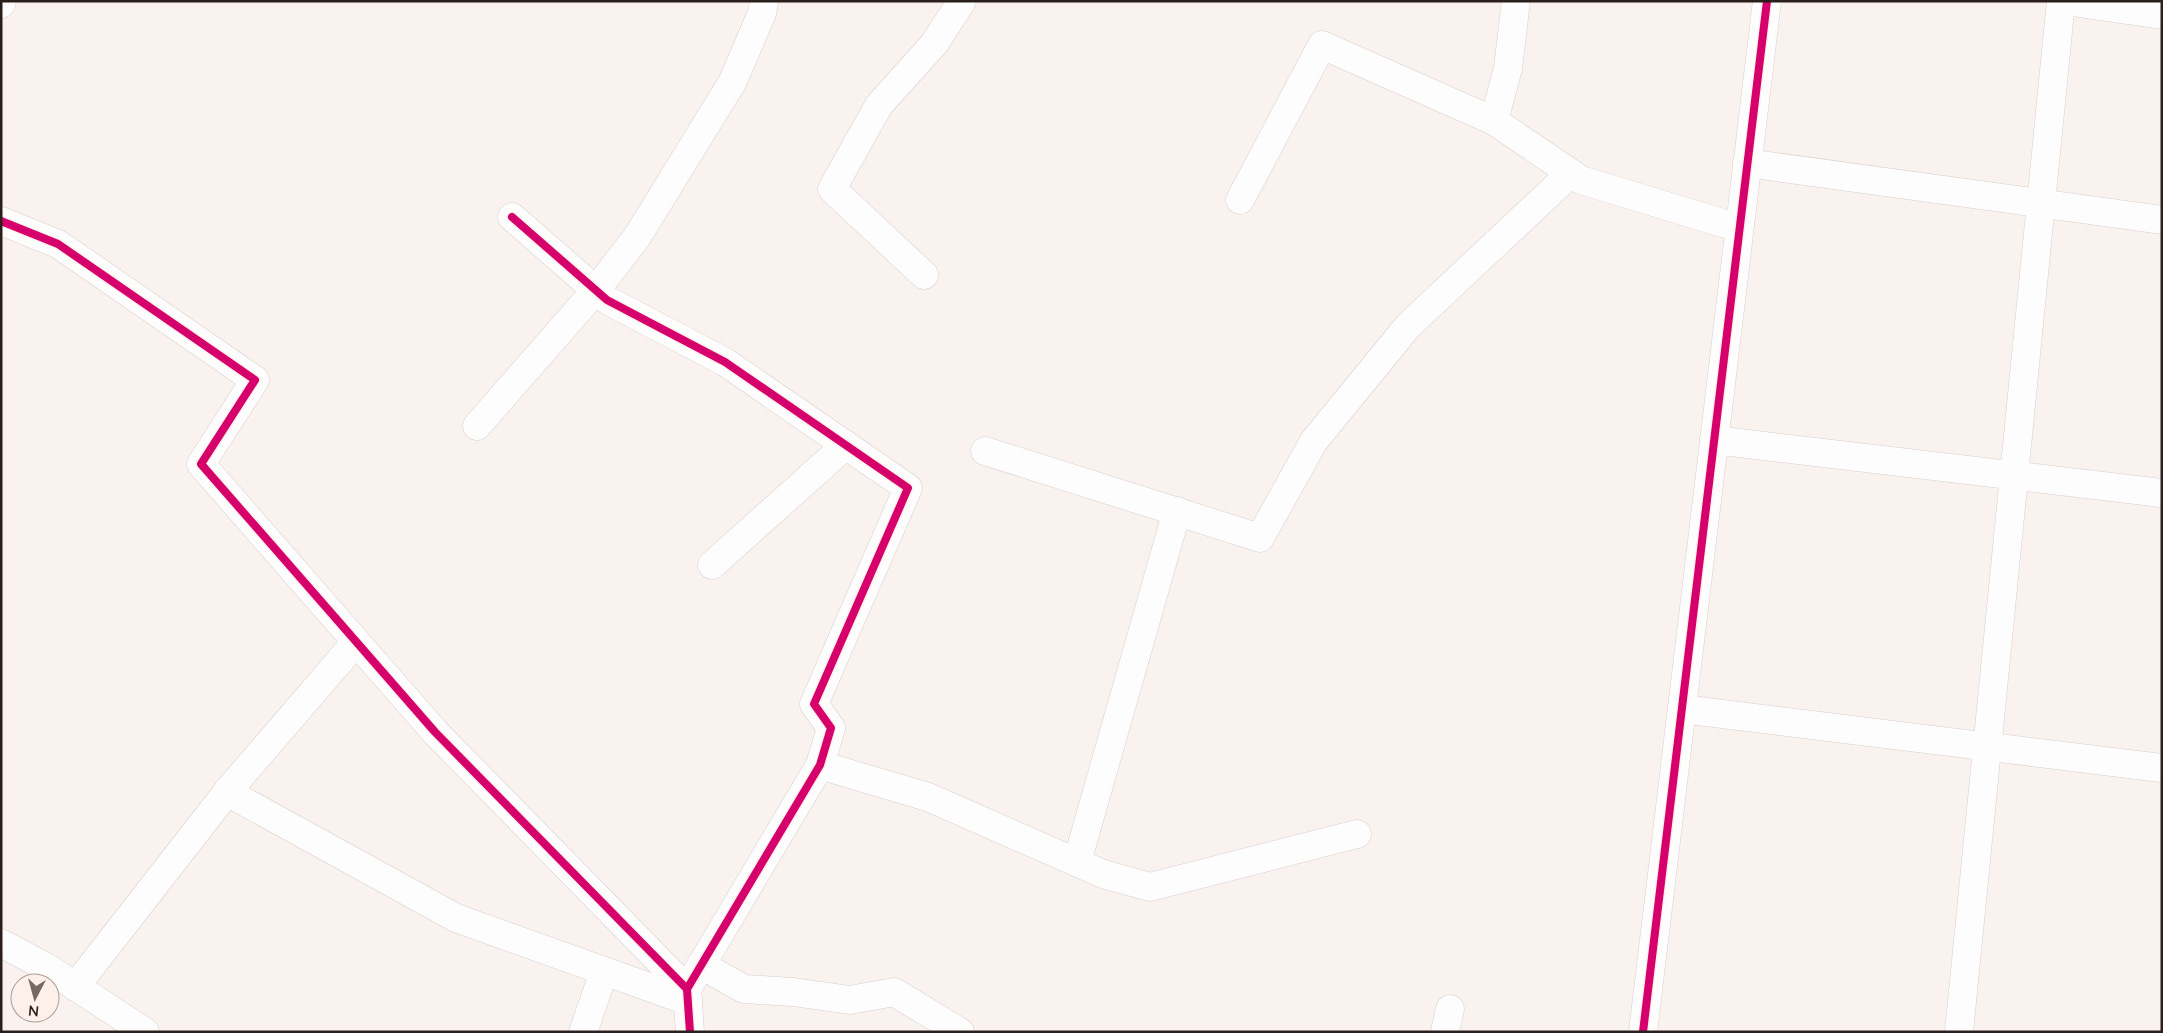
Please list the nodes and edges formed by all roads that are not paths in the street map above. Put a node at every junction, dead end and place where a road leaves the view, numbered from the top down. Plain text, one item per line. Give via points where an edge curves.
1 (764, 1) edge
2 (962, 1) edge
3 (1516, 1) edge
4 (1767, 1) edge
5 (2061, 1) edge
6 (2065, 1) edge
7 (2162, 15) edge
8 (1494, 122) junction
9 (1747, 163) junction
10 (1571, 173) junction
11 (1240, 200) dead end
12 (2041, 203) junction
13 (512, 217) dead end
14 (2162, 220) edge
15 (1, 221) edge
16 (1739, 228) junction
17 (924, 275) dead end
18 (596, 290) junction
19 (477, 426) dead end
20 (1714, 440) junction
21 (846, 445) junction
22 (985, 451) dead end
23 (2014, 476) junction
24 (2162, 493) edge
25 (1177, 511) junction
26 (712, 565) dead end
27 (356, 642) junction
28 (1682, 709) junction
29 (1987, 746) junction
30 (820, 765) junction
31 (2162, 768) edge
32 (227, 792) junction
33 (1357, 834) dead end
34 (1077, 862) junction
35 (1, 943) edge
36 (701, 964) junction
37 (604, 972) junction
38 (76, 987) junction
39 (687, 995) junction
40 (145, 1032) edge
41 (583, 1032) edge
42 (690, 1032) edge
43 (960, 1032) edge
44 (1643, 1032) edge
45 (1959, 1032) edge

1 - 18 street via 733,81 637,237
2 - 17 street via 934,44 879,105 832,189
3 - 8 street via 1508,68
4 - 9 street
5 - 12 street
6 - 7 street
8 - 10 street
8 - 11 street via 1322,45
9 - 12 street
9 - 16 street
10 - 16 street via 1581,180
10 - 25 street via 1408,326 1314,441 1260,538
12 - 14 street
12 - 23 street
13 - 18 street
15 - 27 street via 58,244 256,380 201,464
16 - 20 street
18 - 19 street
18 - 21 street via 607,300 725,362
20 - 23 street
20 - 28 street
21 - 26 street
21 - 30 street via 908,488 814,704 831,728
22 - 25 street
23 - 24 street
23 - 29 street
25 - 34 street
27 - 32 street
27 - 39 street via 435,732
28 - 29 street
28 - 44 street
29 - 31 street
29 - 45 street
30 - 34 street via 928,797
30 - 36 street
32 - 37 street via 456,918
32 - 38 street
33 - 34 street via 1150,887 1103,874
35 - 38 street
36 - 39 street
36 - 43 street via 744,989 850,1000 894,992
37 - 39 street
37 - 41 street
38 - 40 street
39 - 42 street

